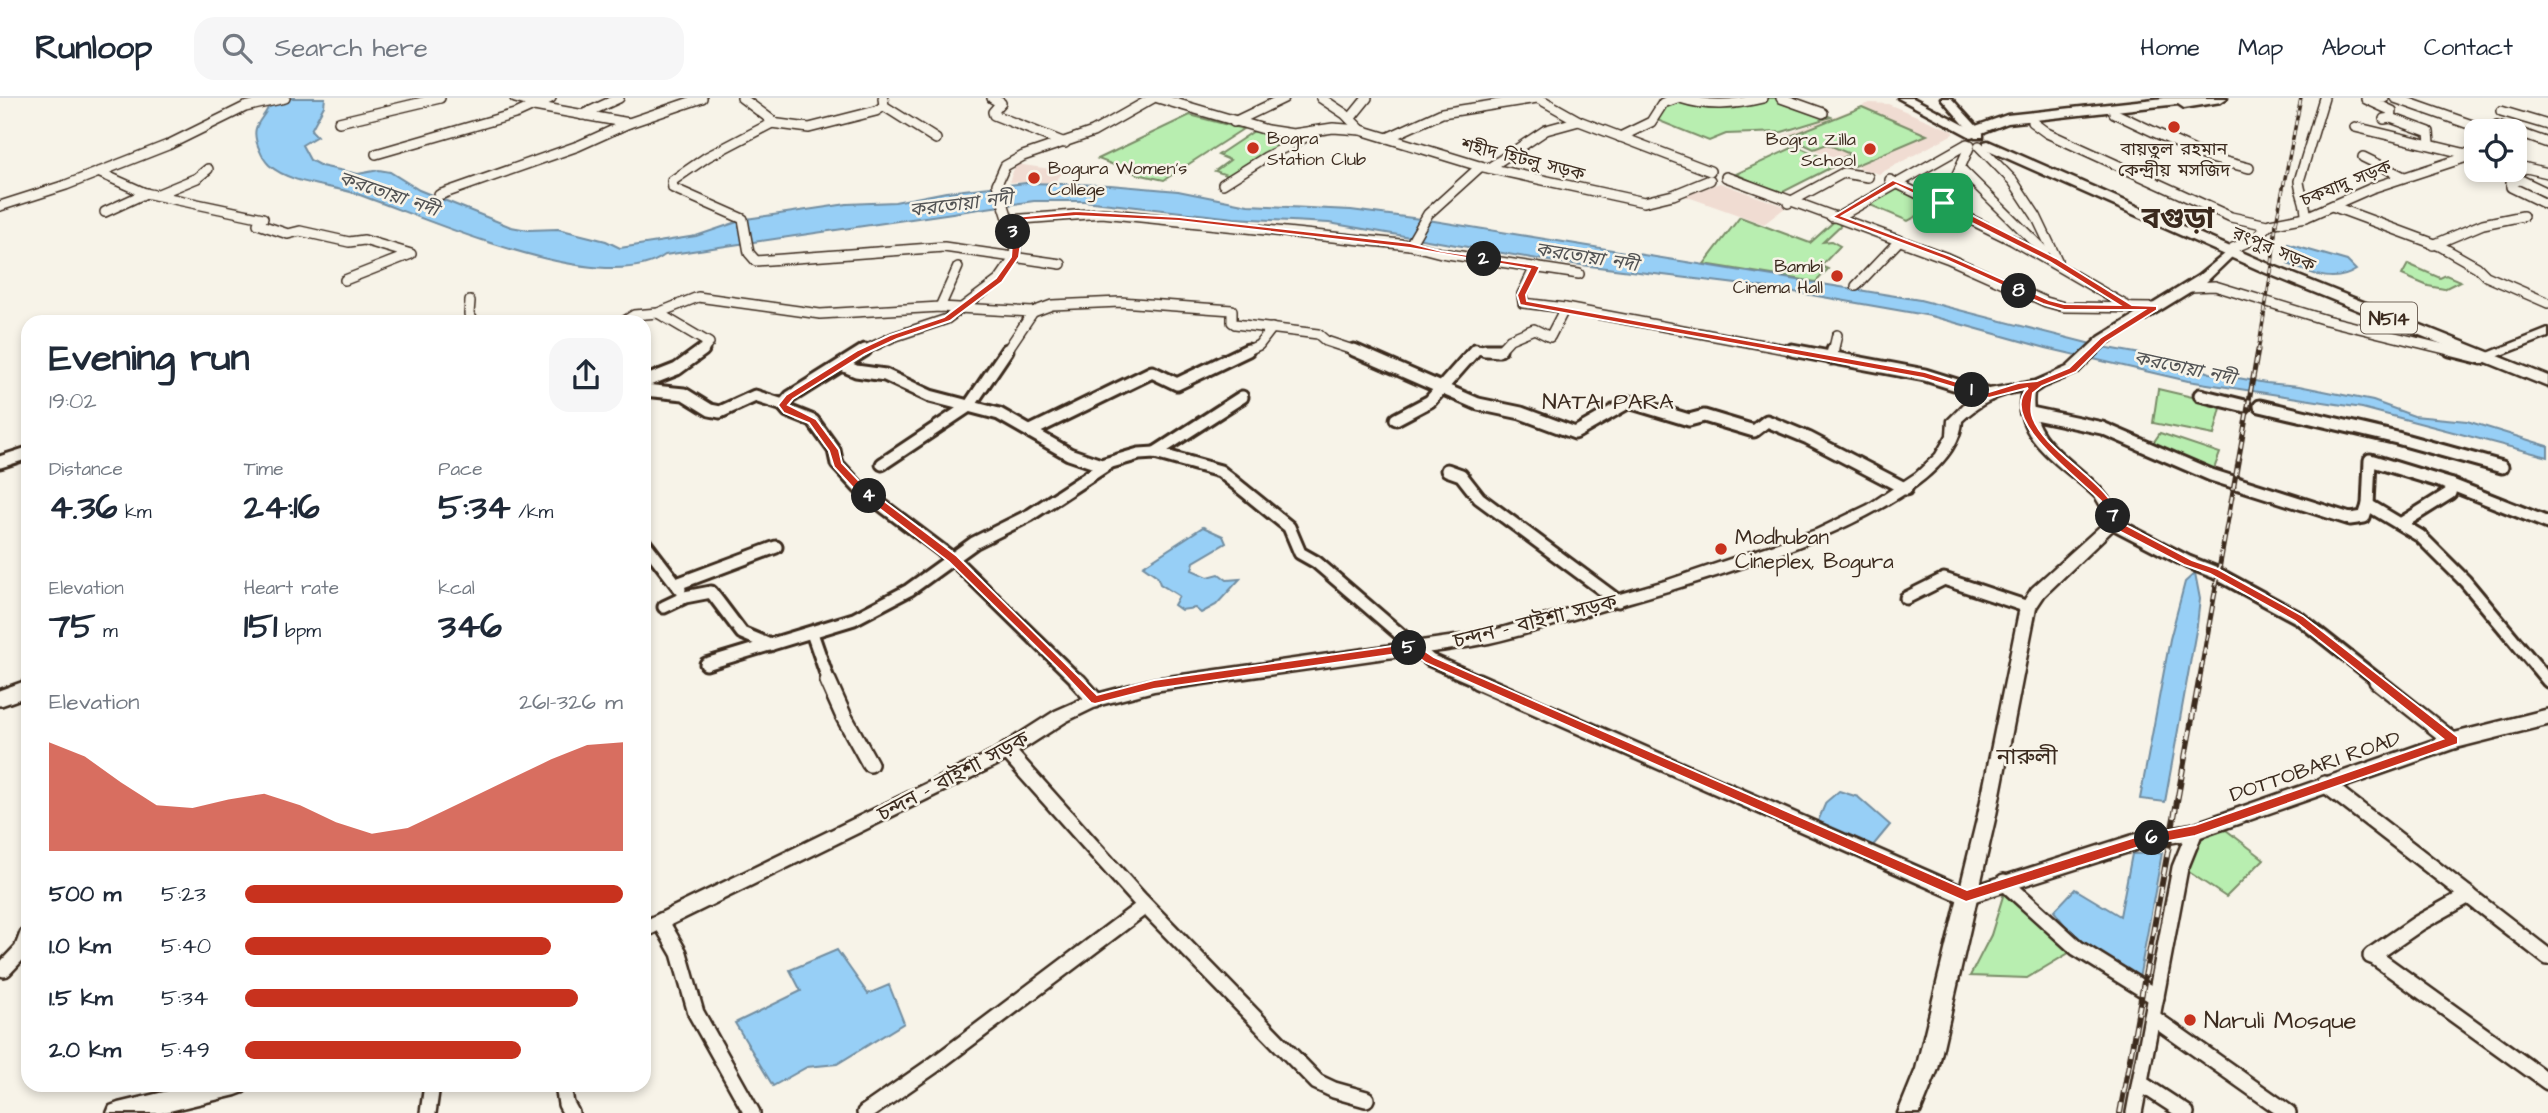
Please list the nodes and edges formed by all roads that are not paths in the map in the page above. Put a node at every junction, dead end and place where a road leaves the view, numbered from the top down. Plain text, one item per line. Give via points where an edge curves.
1 (285, 98) edge
2 (440, 98) edge
3 (515, 98) edge
4 (551, 98) edge
5 (619, 98) edge
6 (702, 98) edge
7 (742, 98) edge
8 (992, 98) edge
9 (1153, 98) edge
10 (1158, 98) edge
11 (1284, 98) edge
12 (1321, 98) edge
13 (1367, 98) edge
14 (1537, 98) edge
15 (1679, 98) edge
16 (1763, 98) edge
17 (1781, 98) edge
18 (1894, 98) edge
19 (1904, 98) edge
20 (1946, 98) edge
21 (2197, 98) edge
22 (2221, 98) edge
23 (2324, 98) edge
24 (2384, 98) edge
25 (2502, 98) edge
26 (1665, 99) edge
27 (2403, 99) edge
28 (884, 102) edge
29 (535, 105) junction
30 (2501, 111) junction
31 (1823, 113) dead end
32 (2114, 113) junction
33 (2087, 114) junction
34 (582, 115) junction
35 (1347, 117) junction
36 (1963, 119) junction
37 (2464, 119) edge
38 (2498, 119) edge
39 (1947, 120) junction
40 (2040, 120) junction
41 (1579, 121) junction
42 (339, 122) dead end
43 (1234, 122) junction
44 (629, 123) junction
45 (771, 124) junction
46 (2548, 125) edge
47 (2355, 127) dead end
48 (1324, 130) junction
49 (1361, 130) junction
50 (1620, 137) junction
51 (1387, 138) junction
52 (2527, 138) edge
53 (936, 139) dead end
54 (1974, 139) junction
55 (1065, 143) junction
56 (2430, 143) junction
57 (2548, 143) edge
58 (2464, 152) edge
59 (376, 154) dead end
60 (2363, 157) dead end
61 (2464, 157) edge
62 (2459, 158) junction
63 (2464, 160) edge
64 (1485, 167) junction
65 (1961, 168) junction
66 (2249, 168) dead end
67 (2527, 168) edge
68 (208, 169) dead end
69 (98, 172) junction
70 (2548, 173) edge
71 (1710, 175) junction
72 (1868, 177) dead end
73 (2404, 177) junction
74 (1893, 181) junction
75 (2512, 182) edge
76 (2523, 182) edge
77 (1223, 184) dead end
78 (2548, 193) edge
79 (151, 194) junction
80 (439, 195) dead end
81 (1789, 202) junction
82 (1943, 203) junction
83 (2548, 205) edge
84 (0, 206) edge
85 (2332, 206) junction
86 (105, 212) dead end
87 (1832, 215) junction
88 (2523, 216) dead end
89 (2306, 217) junction
90 (743, 219) joint
91 (1009, 219) junction
92 (2267, 225) junction
93 (1899, 241) junction
94 (1410, 245) junction
95 (2433, 245) junction
96 (2232, 250) junction
97 (1015, 257) junction
98 (2057, 263) junction
99 (1061, 264) dead end
100 (958, 267) dead end
101 (1535, 267) junction
102 (1579, 274) dead end
103 (2205, 276) junction
104 (345, 280) dead end
105 (1856, 286) dead end
106 (2216, 286) junction
107 (2190, 287) junction
108 (470, 301) dead end
109 (2548, 303) edge
110 (940, 307) junction
111 (1565, 308) junction
112 (2130, 308) junction
113 (2154, 308) junction
114 (960, 310) junction
115 (1033, 312) junction
116 (658, 313) junction
117 (470, 315) edge
118 (634, 315) edge
119 (1272, 328) junction
120 (2548, 333) edge
121 (1837, 335) dead end
122 (2488, 357) junction
123 (1831, 358) junction
124 (842, 365) junction
125 (651, 379) edge
126 (2548, 379) edge
127 (2038, 384) junction
128 (1441, 387) junction
129 (651, 392) edge
130 (1989, 395) junction
131 (2200, 396) dead end
132 (1242, 397) dead end
133 (783, 405) junction
134 (969, 406) junction
135 (2245, 406) dead end
136 (2260, 406) dead end
137 (2026, 412) junction
138 (1395, 419) dead end
139 (1031, 431) junction
140 (1155, 453) junction
141 (21, 455) edge
142 (0, 462) edge
143 (882, 464) dead end
144 (1108, 464) junction
145 (2502, 467) dead end
146 (1447, 470) dead end
147 (2452, 485) junction
148 (1906, 489) junction
149 (2368, 505) junction
150 (2113, 523) junction
151 (2402, 523) junction
152 (2548, 523) edge
153 (776, 547) dead end
154 (651, 551) edge
155 (953, 559) junction
156 (677, 584) junction
157 (685, 597) junction
158 (1906, 598) dead end
159 (1618, 601) junction
160 (664, 607) dead end
161 (2028, 607) junction
162 (812, 633) junction
163 (771, 645) junction
164 (1413, 648) junction
165 (706, 664) dead end
166 (2548, 681) edge
167 (21, 690) edge
168 (0, 698) edge
169 (1095, 700) junction
170 (2548, 717) edge
171 (2453, 741) junction
172 (1007, 751) junction
173 (870, 764) dead end
174 (2325, 784) junction
175 (2195, 831) junction
176 (2178, 834) joint
177 (2004, 882) junction
178 (2469, 895) junction
179 (1966, 896) junction
180 (1145, 906) junction
181 (652, 926) edge
182 (21, 951) edge
183 (2548, 957) edge
184 (4, 969) dead end
185 (2156, 997) junction
186 (2152, 1017) junction
187 (2548, 1082) edge
188 (2140, 1083) junction
189 (206, 1092) edge
190 (431, 1092) edge
191 (564, 1092) edge
192 (1366, 1099) dead end
193 (118, 1113) edge
194 (428, 1113) edge
195 (571, 1113) edge
196 (752, 1113) edge
197 (865, 1113) edge
198 (1909, 1113) edge
199 (2134, 1113) edge
200 (2186, 1113) edge
201 (2288, 1113) edge

1 - 69 street via 246,107
2 - 42 street
3 - 29 street
4 - 29 street
5 - 34 street
6 - 44 street
7 - 45 street via 770,116
8 - 55 street via 1001,103 994,115
9 - 55 street
10 - 43 street, শহীদ হিটলু সড়ক
11 - 43 street
12 - 35 street
13 - 35 street
14 - 41 street
14 - 51 street via 1437,114
15 - 16 street via 1717,106
15 - 26 street
17 - 31 street
18 - 54 highway, N514
19 - 39 highway, N514
20 - 36 main road
21 - 33 highway
22 - 32 highway
23 - 89 street via 2299,181
24 - 56 street via 2366,100 2392,111 2388,118 2429,132
25 - 30 street
26 - 50 street via 1651,122
27 - 37 street
28 - 45 street via 876,111 809,128
28 - 53 street
29 - 34 street
29 - 59 street
30 - 38 street
30 - 46 street
32 - 33 highway
32 - 66 street via 2207,157
33 - 40 highway
34 - 44 street
35 - 48 street
35 - 49 street
36 - 39 main road
36 - 54 main road
39 - 54 highway, N514
40 - 54 highway via 2012,123
40 - 92 street via 2047,132 2231,217
41 - 50 street
41 - 64 street via 1546,130
43 - 48 street, শহীদ হিটলু সড়ক via 1293,134
44 - 80 street
45 - 90 street via 672,181 673,188
47 - 56 street
48 - 49 street, শহীদ হিটলু সড়ক
48 - 77 street via 1266,157
49 - 51 street, শহীদ হিটলু সড়ক
50 - 71 street
51 - 64 street, শহীদ হিটলু সড়ক
52 - 57 street
54 - 65 street
54 - 74 street
54 - 96 highway, রংপুর সড়ক / N514
54 - 98 street via 2036,216
55 - 91 street via 1005,166 997,184
56 - 58 street
60 - 73 street
61 - 62 street, চকযাদু সড়ক
62 - 63 street
62 - 73 street, চকযাদু সড়ক
64 - 71 street, শহীদ হিটলু সড়ক via 1644,202 1673,195
64 - 94 street via 1428,214
65 - 82 street
65 - 98 street
67 - 70 street
68 - 79 street via 197,178
69 - 79 street
69 - 84 street
71 - 81 street
72 - 81 street via 1843,173
73 - 85 street, চকযাদু সড়ক
74 - 82 street
74 - 87 street
75 - 83 street via 2511,187
76 - 78 street
79 - 86 street
79 - 104 street via 263,218 258,224 288,234 300,231 349,242 364,240 411,254
81 - 87 street
82 - 98 street
85 - 89 street, চকযাদু সড়ক
85 - 95 street
87 - 93 street
88 - 95 street via 2483,224
89 - 92 street, চকযাদু সড়ক
90 - 97 street via 749,253 756,261 944,247
91 - 94 street via 1102,213
91 - 97 street
92 - 96 street, চকযাদু সড়ক via 2255,239
93 - 105 street
93 - 112 street via 2046,302 2064,307
94 - 101 street
95 - 109 street via 2462,256 2486,276
96 - 103 main road
96 - 122 highway, রংপুর সড়ক / N514
97 - 99 street
97 - 114 street via 999,280
98 - 112 street
100 - 110 street
101 - 102 street
101 - 111 street via 1521,302
103 - 106 street
103 - 107 main road
106 - 107 street
106 - 122 street via 2326,320
107 - 113 main road
108 - 117 street
110 - 114 street
110 - 116 street via 820,314 698,297
111 - 123 street
111 - 128 street via 1550,337 1534,329 1510,339 1498,352 1476,349
112 - 113 street
113 - 127 main road, চন্দন - বাইশা সড়ক via 2103,340 2072,370
114 - 115 street
114 - 124 street via 872,347
115 - 119 street via 1077,303 1208,307 1232,310 1235,324
115 - 134 street
116 - 118 street
116 - 125 street via 709,346 677,369
119 - 128 street via 1318,334
119 - 139 street via 1259,345 1177,384 1152,372
120 - 122 main road
121 - 123 street
122 - 126 highway, রংপুর সড়ক / N514
123 - 130 street via 1925,375
124 - 133 street
124 - 134 street via 885,375 930,396
127 - 130 main road, চন্দন - বাইশা সড়ক
127 - 137 main road via 2028,392
128 - 138 street via 1421,408
128 - 148 street via 1478,404 1575,433 1629,402 1689,420 1704,416 1754,431 1767,421
129 - 133 street via 683,394 714,412 755,396
130 - 148 main road, চন্দন - বাইশা সড়ক via 1955,420 1954,435 1941,457
131 - 135 street
132 - 140 street
133 - 155 street via 813,421 834,450 837,464 859,488
134 - 139 street via 999,414
134 - 143 street
136 - 145 street
137 - 149 street via 2102,428 2211,475 2350,519 2364,517
137 - 150 main road via 2046,444 2107,500
139 - 144 street via 1069,454
140 - 144 street
140 - 164 street via 1220,471 1289,527 1300,553
141 - 142 street
144 - 155 street
146 - 159 street via 1461,475 1479,498
147 - 149 street via 2370,460
147 - 151 street via 2450,493
147 - 152 street
148 - 159 main road, চন্দন - বাইশা সড়ক via 1821,533
149 - 151 street
150 - 161 main road via 2038,592
150 - 171 street via 2299,618
151 - 166 street via 2465,581
153 - 156 street
154 - 156 street
155 - 162 street via 892,600
155 - 169 street
156 - 157 street
157 - 160 street
157 - 163 street via 711,593 741,634
158 - 161 street via 1944,579
159 - 164 main road, চন্দন - বাইশা সড়ক via 1490,636
161 - 179 main road via 1987,815
162 - 163 street
162 - 173 street via 850,732
163 - 165 street
164 - 169 main road, চন্দন - বাইশা সড়ক via 1154,685
164 - 179 street via 1430,660
167 - 168 street
169 - 172 main road, চন্দন - বাইশা সড়ক via 1060,716
170 - 171 street, DOTTOBARI ROAD
171 - 174 street, DOTTOBARI ROAD
172 - 180 street
172 - 181 main road, চন্দন - বাইশা সড়ক
174 - 175 street, DOTTOBARI ROAD
174 - 178 street
175 - 176 street, DOTTOBARI ROAD
175 - 185 street via 2180,866
176 - 177 street via 2142,840
177 - 179 street
177 - 185 street via 2077,948
178 - 183 street
178 - 187 street via 2372,955
179 - 198 main road via 1927,1069
180 - 192 street via 1317,1082 1329,1091 1341,1090
180 - 197 street
181 - 196 street via 672,933 695,1010
182 - 184 street
185 - 186 street
186 - 188 street
186 - 201 street
188 - 199 street
188 - 200 street
189 - 193 main road
190 - 194 street
191 - 195 street

